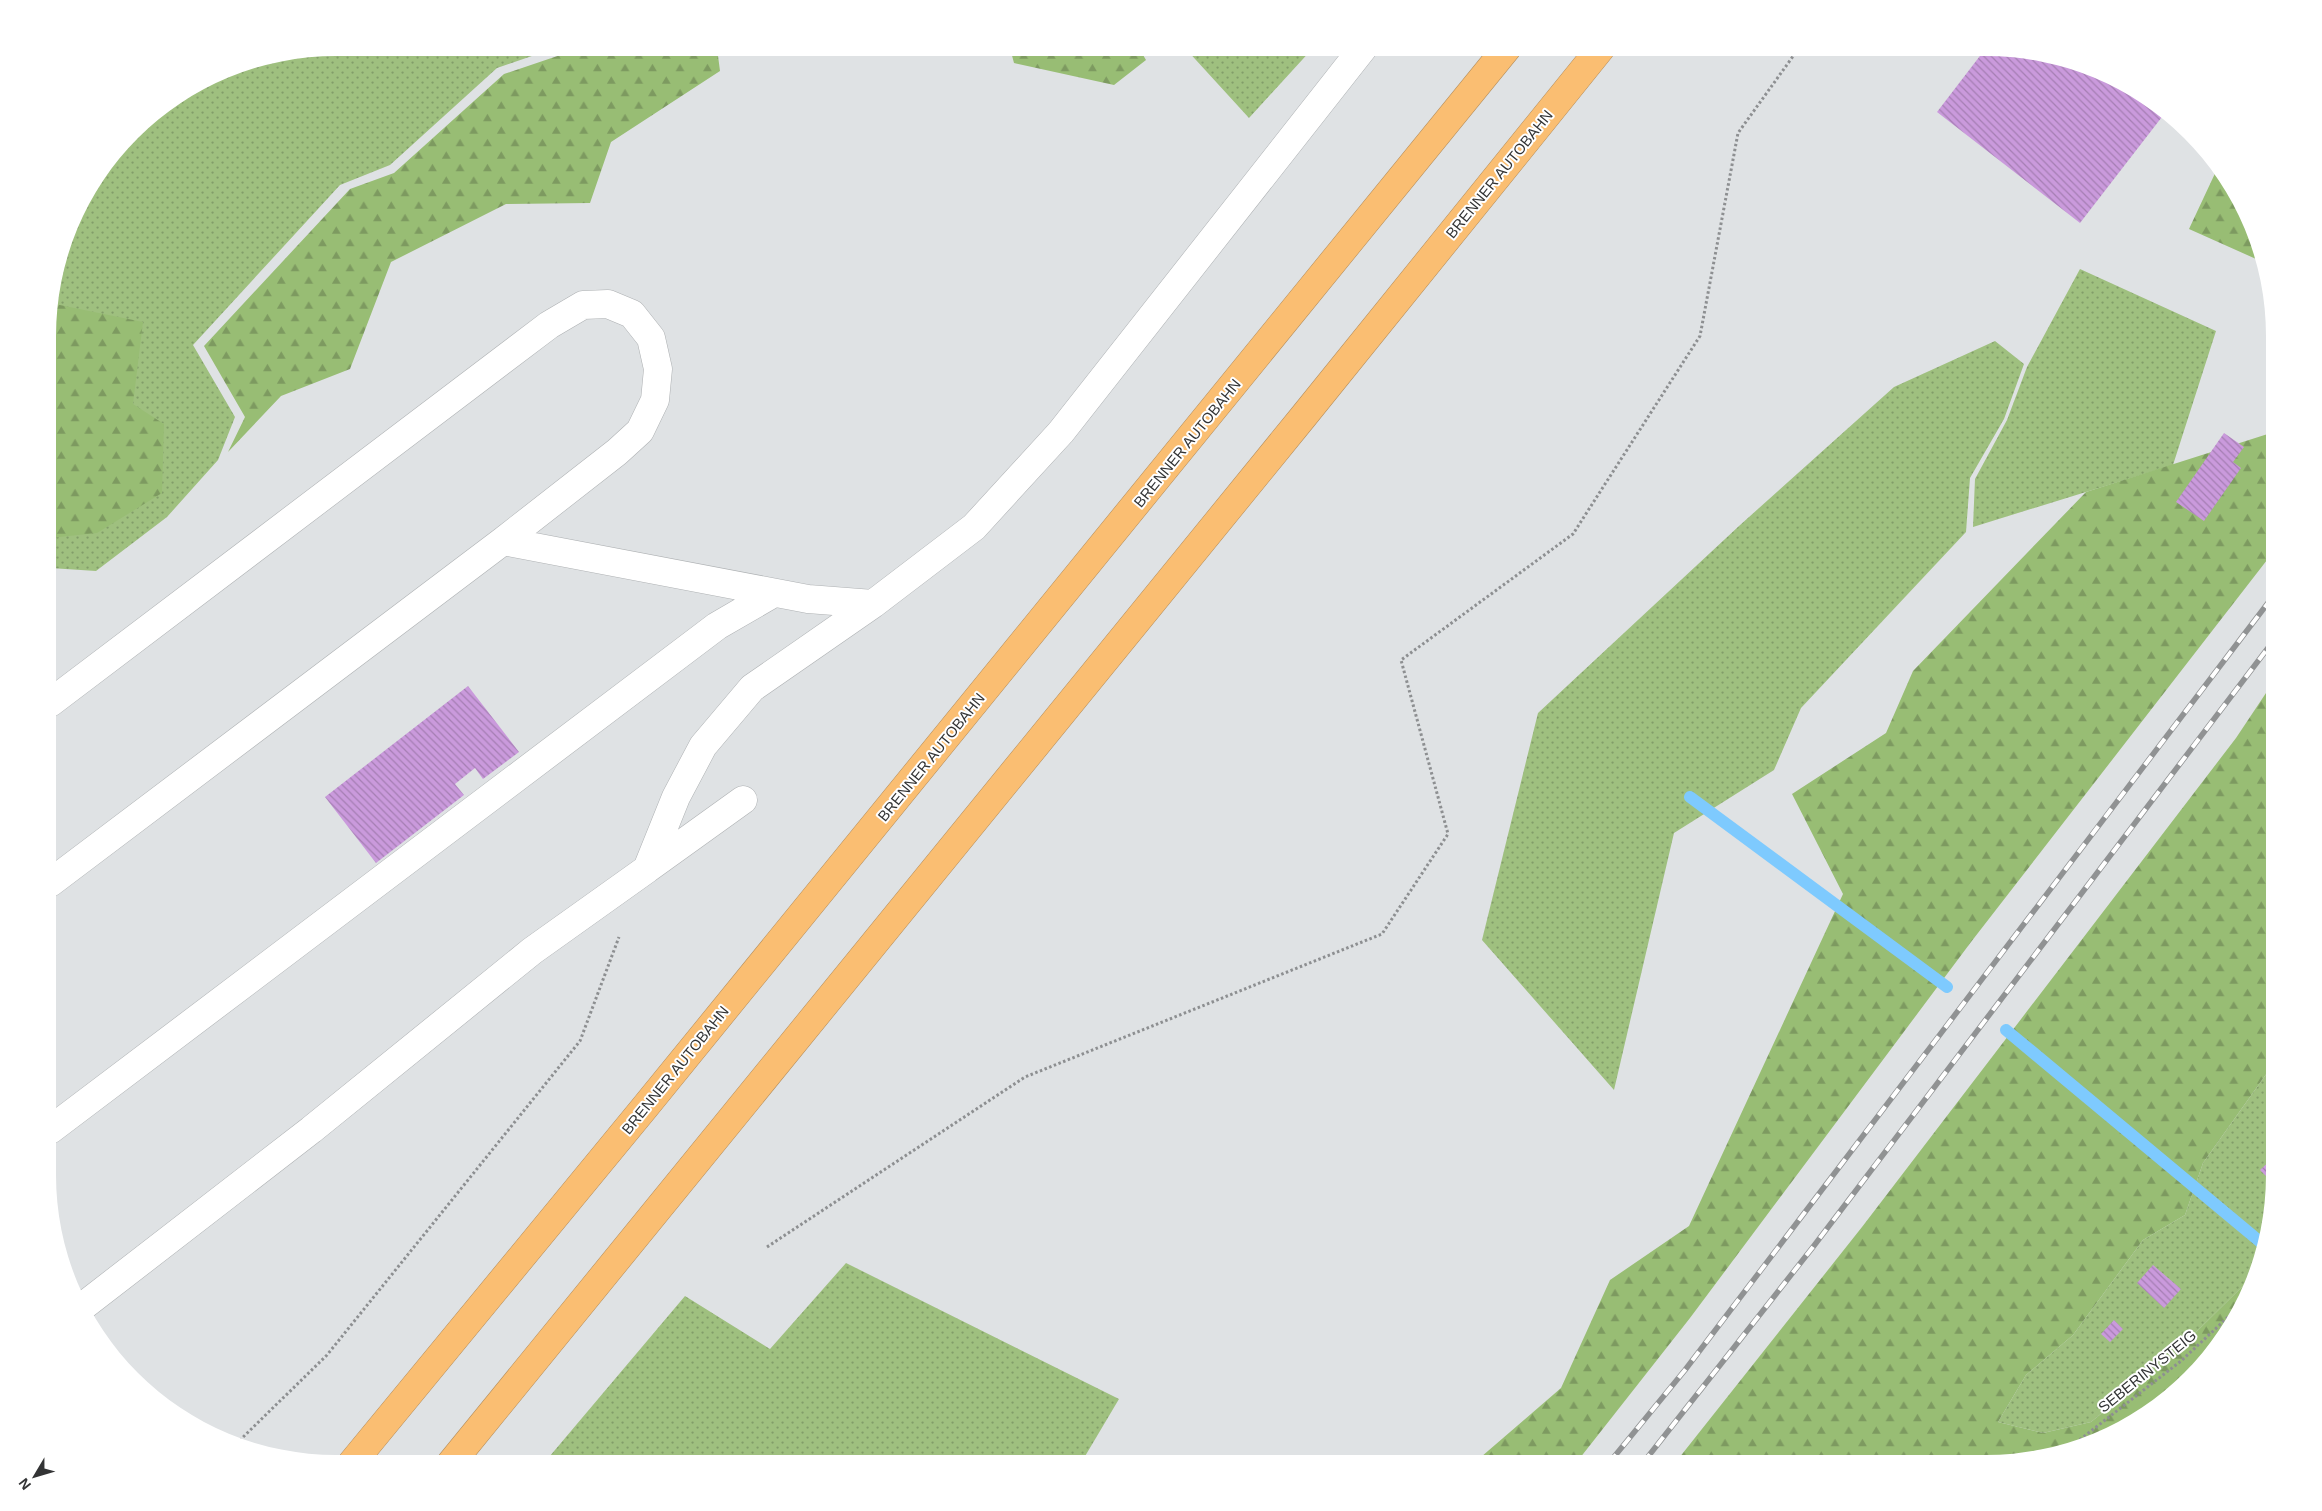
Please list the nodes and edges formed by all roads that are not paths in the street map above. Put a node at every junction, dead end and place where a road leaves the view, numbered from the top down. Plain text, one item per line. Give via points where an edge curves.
1 (1357, 56) edge
2 (1500, 56) edge
3 (1594, 56) edge
4 (503, 541) junction
5 (774, 593) junction
6 (873, 604) junction
7 (56, 698) edge
8 (743, 800) dead end
9 (647, 869) junction
10 (56, 878) edge
11 (56, 1125) edge
12 (87, 1303) edge
13 (359, 1455) edge
14 (458, 1455) edge

1 - 6 lane via 1062,432 974,527
2 - 13 highway, BRENNER AUTOBAHN
3 - 14 highway, BRENNER AUTOBAHN
4 - 5 lane
4 - 7 lane via 640,431 655,400 658,369 651,338 632,314 608,304 583,305 549,326
4 - 10 lane
5 - 6 lane
5 - 11 lane via 717,626
6 - 9 lane via 752,688 704,746 676,798
8 - 9 lane
9 - 12 lane via 532,951 311,1130

